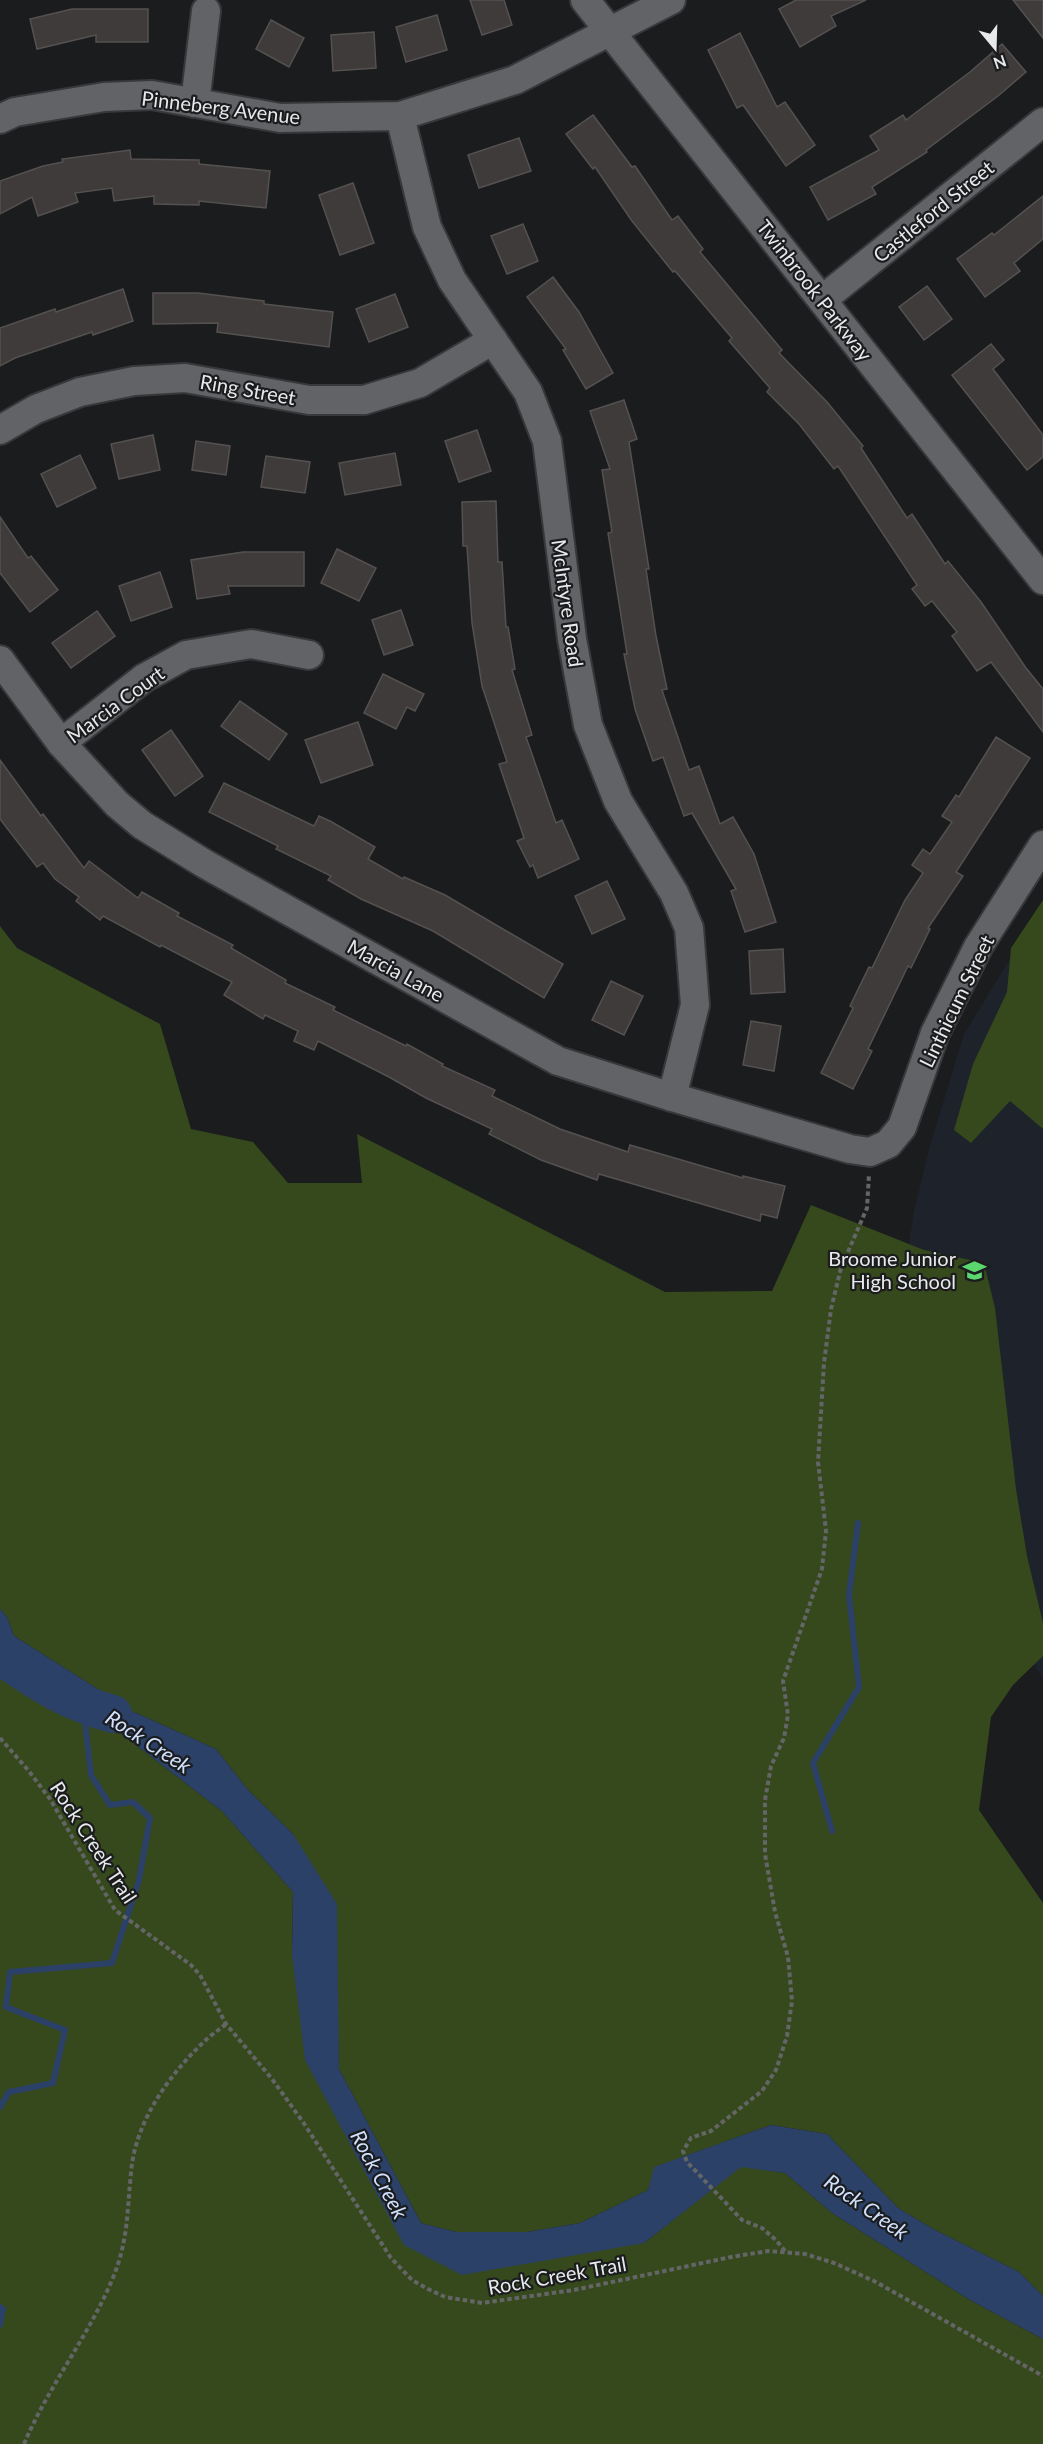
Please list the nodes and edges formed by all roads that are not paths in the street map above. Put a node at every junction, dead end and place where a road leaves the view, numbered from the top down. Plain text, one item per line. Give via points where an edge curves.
1 (585, 0) edge
2 (672, 0) edge
3 (206, 11) dead end
4 (610, 32) junction
5 (195, 103) junction
6 (400, 116) junction
7 (0, 119) edge
8 (1043, 122) edge
9 (823, 299) junction
10 (493, 340) junction
11 (0, 430) edge
12 (1043, 580) edge
13 (309, 655) dead end
14 (0, 660) edge
15 (61, 743) junction
16 (1043, 845) edge
17 (672, 1097) junction
18 (870, 1152) joint

1 - 4 street, Twinbrook Parkway
2 - 4 street, Pinneberg Avenue
3 - 5 street
4 - 6 street, Pinneberg Avenue via 515,80
4 - 9 street, Twinbrook Parkway
5 - 6 street, Pinneberg Avenue via 280,118
5 - 7 street, Pinneberg Avenue via 152,96 104,97 15,112
6 - 10 street, McIntyre Road via 427,227 452,280
8 - 9 street, Castleford Street
9 - 12 street, Twinbrook Parkway
10 - 11 street, Ring Street via 420,383 364,400 309,400 185,378 134,381 80,392 36,409
10 - 17 street, McIntyre Road via 528,392 547,441 572,639 588,725 618,801 674,893 689,928 695,1005
13 - 15 street, Marcia Court via 251,644 186,655 144,678
14 - 15 street, Marcia Lane
15 - 17 street, Marcia Lane via 117,804 142,825 205,864 558,1061
16 - 18 street, Linthicum Street via 978,947 935,1033 902,1127 888,1144
17 - 18 street, Marcia Lane

